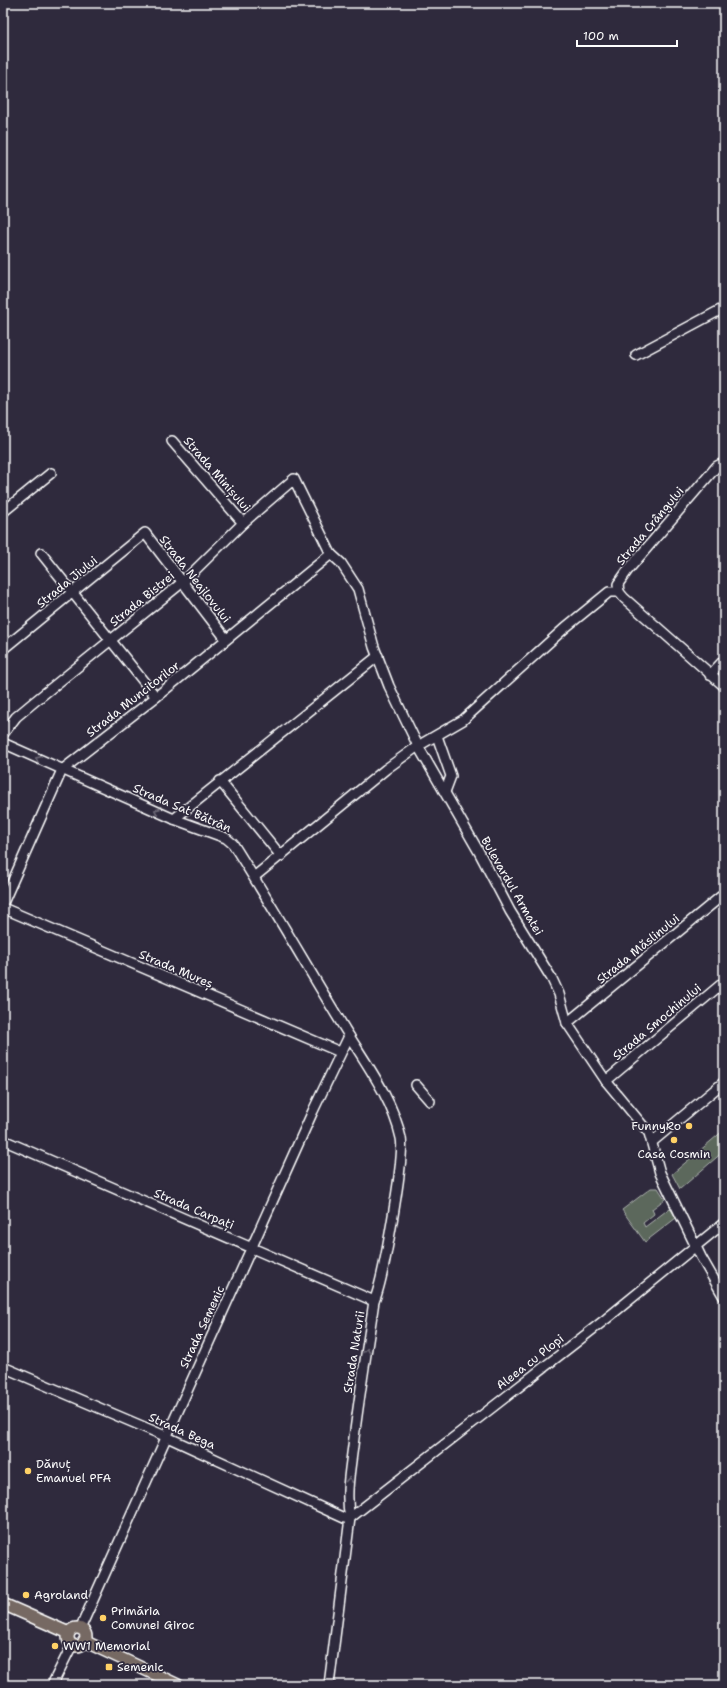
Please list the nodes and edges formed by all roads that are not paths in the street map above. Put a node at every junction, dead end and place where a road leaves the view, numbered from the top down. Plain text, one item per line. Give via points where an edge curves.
1 (724, 308) edge
2 (636, 355) dead end
3 (172, 441) dead end
4 (722, 465) edge
5 (51, 473) dead end
6 (294, 479) joint
7 (3, 512) edge
8 (243, 523) junction
9 (145, 533) joint
10 (41, 553) dead end
11 (331, 554) junction
12 (184, 581) junction
13 (619, 592) junction
14 (72, 593) junction
15 (226, 639) junction
16 (110, 641) junction
17 (3, 649) edge
18 (378, 656) junction
19 (724, 660) edge
20 (710, 676) junction
21 (724, 686) edge
22 (156, 697) junction
23 (3, 734) edge
24 (437, 736) junction
25 (3, 744) edge
26 (418, 746) junction
27 (62, 770) junction
28 (220, 781) junction
29 (445, 792) junction
30 (174, 819) junction
31 (281, 856) junction
32 (254, 877) junction
33 (724, 894) edge
34 (3, 903) edge
35 (3, 908) edge
36 (724, 982) edge
37 (567, 1023) junction
38 (349, 1036) junction
39 (340, 1052) junction
40 (606, 1081) junction
41 (724, 1082) edge
42 (416, 1084) dead end
43 (430, 1101) dead end
44 (3, 1140) edge
45 (652, 1142) junction
46 (724, 1223) edge
47 (696, 1246) junction
48 (252, 1247) junction
49 (724, 1297) edge
50 (374, 1301) junction
51 (3, 1367) edge
52 (166, 1436) junction
53 (350, 1518) junction
54 (3, 1604) edge
55 (80, 1629) junction
56 (69, 1633) junction
57 (84, 1641) junction
58 (72, 1645) junction
59 (52, 1685) edge
60 (178, 1685) edge
61 (329, 1685) edge

1 - 2 street
3 - 8 street, Strada Minișului
4 - 13 street, Strada Crângului via 685,501 628,570 618,584
5 - 7 street
6 - 8 street, Strada Bistrei
6 - 11 street, Bulevardul Armatei
8 - 12 street, Strada Bistrei
9 - 12 street, Strada Neajlovului
9 - 14 street, Strada Jiului
10 - 14 street
11 - 15 street, Strada Muncitorilor
11 - 18 street, Bulevardul Armatei via 341,563 358,589
12 - 15 street, Strada Neajlovului
12 - 16 street, Strada Bistrei
13 - 20 street
13 - 24 street via 609,592 566,627 463,720
14 - 16 street
14 - 17 street, Strada Jiului
15 - 22 street, Strada Muncitorilor
16 - 22 street
16 - 23 street, Strada Bistrei via 16,717
18 - 26 street, Bulevardul Armatei via 394,698
18 - 28 street
19 - 20 street
20 - 21 street
22 - 27 street, Strada Muncitorilor
24 - 26 street
24 - 29 street via 451,776
27 -> 25 street, Strada Sat Bătrân
26 - 29 street, Bulevardul Armatei
26 - 31 street via 386,769
30 -> 27 street, Strada Sat Bătrân
27 - 34 street, Strada Muncitorilor
28 - 30 street
28 - 31 street
29 - 37 street, Bulevardul Armatei via 510,911 552,979
30 - 32 street, Strada Sat Bătrân via 226,838 233,844
31 - 32 street
32 - 38 street, Strada Sat Bătrân
33 - 37 street, Strada Măslinului
35 - 39 street, Strada Mureș
36 - 40 street, Strada Smochinului
37 - 40 street, Bulevardul Armatei
38 - 39 street, Strada Semenic
38 - 50 street, Strada Naturii via 389,1105 402,1140 389,1233 378,1293
39 - 48 street, Strada Semenic
40 - 45 street, Bulevardul Armatei via 649,1133
41 - 45 street
42 - 43 street
44 - 48 street, Strada Carpați
45 - 47 street, Bulevardul Armatei via 660,1173
46 - 47 street, Aleea cu Plopi
47 - 49 street, Bulevardul Armatei
47 - 53 street, Aleea cu Plopi
48 - 50 street, Strada Carpați
48 - 52 street, Strada Semenic
53 -> 50 street, Strada Naturii via 347,1507 349,1480
51 - 52 street, Strada Bega
52 - 53 street, Strada Bega via 344,1518
52 - 55 street, Strada Semenic
53 - 61 street, Strada Naturii
54 - 56 main road
55 - 56 main road via 75,1628
55 - 57 main road via 85,1636
56 - 58 main road via 68,1638
57 - 58 main road via 78,1646
57 - 60 main road
58 - 59 street

